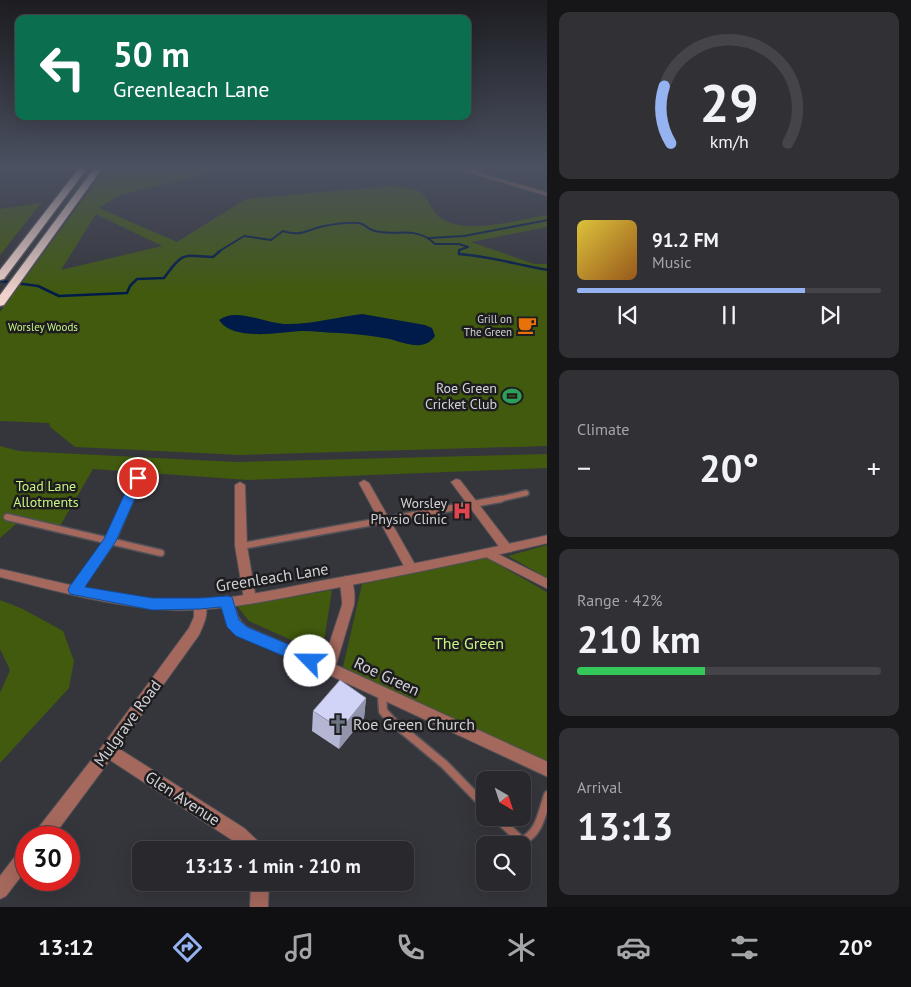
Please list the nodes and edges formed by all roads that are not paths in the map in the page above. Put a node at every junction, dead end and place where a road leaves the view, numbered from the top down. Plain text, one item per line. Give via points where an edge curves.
1 (51, 209) edge
2 (53, 209) edge
3 (68, 209) edge
4 (50, 213) junction
5 (2, 274) edge
6 (1, 301) edge
7 (138, 478) dead end
8 (456, 482) dead end
9 (364, 483) dead end
10 (240, 485) dead end
11 (526, 493) dead end
12 (475, 505) junction
13 (7, 517) dead end
14 (385, 521) junction
15 (547, 539) edge
16 (110, 541) junction
17 (241, 546) junction
18 (507, 548) junction
19 (160, 553) dead end
20 (488, 553) junction
21 (411, 568) junction
22 (0, 573) edge
23 (346, 581) junction
24 (547, 585) edge
25 (75, 590) junction
26 (250, 599) junction
27 (227, 601) junction
28 (200, 604) junction
29 (328, 668) junction
30 (382, 694) junction
31 (108, 750) junction
32 (547, 770) edge
33 (547, 794) edge
34 (476, 797) edge
35 (49, 826) edge
36 (506, 826) edge
37 (245, 841) edge
38 (15, 870) edge
39 (0, 890) edge
40 (260, 891) edge
41 (259, 907) edge

1 - 4 highway
2 - 4 highway
3 - 6 highway
4 - 5 highway
7 - 16 street
8 - 12 street
9 - 14 street
10 - 17 street
11 - 12 lane
12 - 14 lane
12 - 18 street
13 - 16 lane
14 - 17 lane
14 - 21 street
15 - 18 street, Greenleach Lane
16 - 19 lane
16 - 25 street
17 - 26 street
18 - 20 street, Greenleach Lane
20 - 21 street, Greenleach Lane
20 - 24 street
21 - 23 street, Greenleach Lane
22 - 25 street, Greenleach Lane
23 - 26 street, Greenleach Lane
23 - 29 street via 348,605
25 - 28 street, Greenleach Lane via 152,604
26 - 27 street, Greenleach Lane
27 - 28 street, Greenleach Lane
27 - 29 street, Roe Green via 233,623 242,631
28 - 31 street, Mulgrave Road via 200,617 194,631
29 - 30 street, Roe Green
30 - 32 street, Roe Green
30 - 34 lane via 383,711 391,720 444,764
31 - 35 street, Mulgrave Road
31 - 37 street, Glen Avenue
33 - 36 lane via 536,830 529,839 522,841
38 - 39 street
40 - 41 street

